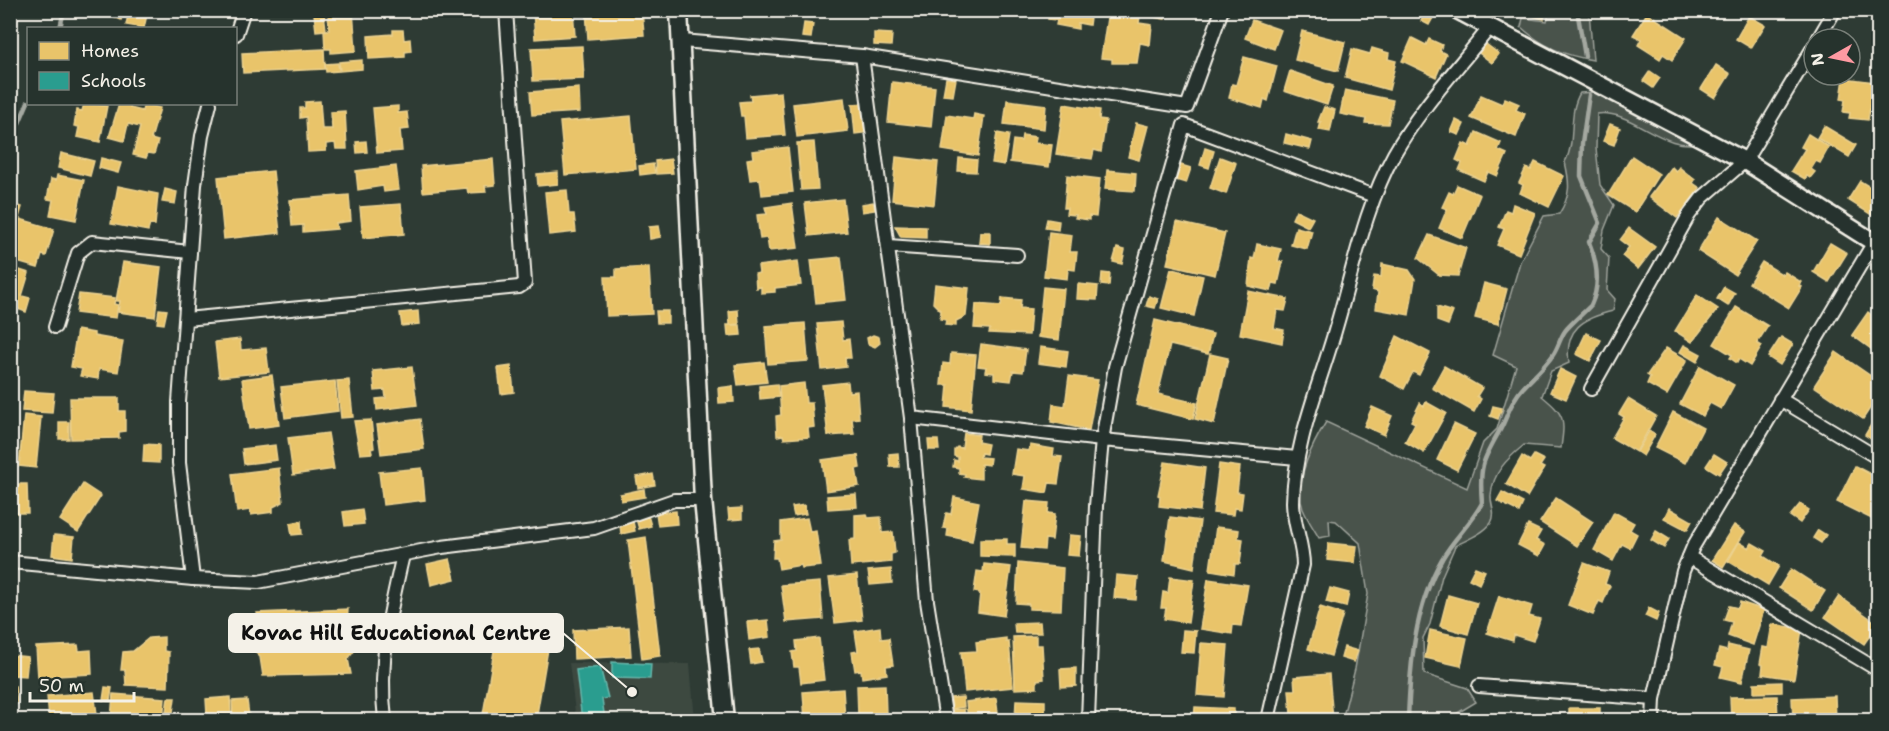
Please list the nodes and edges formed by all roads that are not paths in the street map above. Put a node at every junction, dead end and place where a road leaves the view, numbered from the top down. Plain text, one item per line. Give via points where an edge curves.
1 (244, 10) edge
2 (506, 10) edge
3 (679, 10) edge
4 (1222, 10) edge
5 (1457, 10) edge
6 (1835, 10) edge
7 (1490, 27) junction
8 (1825, 27) edge
9 (237, 31) edge
10 (682, 41) junction
11 (862, 56) junction
12 (1802, 66) edge
13 (210, 105) edge
14 (1187, 107) junction
15 (1184, 124) junction
16 (1745, 161) junction
17 (1374, 196) junction
18 (1876, 243) edge
19 (888, 246) junction
20 (190, 252) junction
21 (1017, 255) dead end
22 (186, 319) junction
23 (55, 327) dead end
24 (1591, 389) dead end
25 (1780, 399) junction
26 (911, 418) junction
27 (1102, 440) junction
28 (1298, 458) junction
29 (1878, 458) edge
30 (703, 500) junction
31 (403, 555) junction
32 (1689, 557) junction
33 (10, 562) edge
34 (193, 579) junction
35 (1878, 670) edge
36 (1479, 686) dead end
37 (1654, 699) junction
38 (385, 720) edge
39 (725, 720) edge
40 (946, 720) edge
41 (1088, 720) edge
42 (1268, 720) edge
43 (1653, 720) edge

1 - 9 street
2 - 22 street via 525,283 519,287
3 - 10 street
4 - 14 street
5 - 7 street
6 - 8 street
7 - 16 street
7 - 17 street via 1420,116
10 - 11 street
10 - 30 street
11 - 14 street
11 - 19 street
12 - 16 street
13 - 20 street via 202,135
14 - 15 street
15 - 17 street
15 - 27 street via 1115,368
16 - 18 street
16 - 24 street via 1702,198 1689,216
17 - 28 street
18 - 25 street
19 - 21 street
19 - 26 street
20 - 22 street
20 - 23 street via 92,242 78,253
22 - 34 street via 179,463
25 - 29 street
25 - 32 street
26 - 27 street
26 - 40 street via 927,601
27 - 28 street
27 - 41 street
28 - 42 street via 1293,504 1303,565
30 - 31 street via 674,500 594,528
30 - 39 street
31 - 34 street via 258,582
31 - 38 street via 387,625 382,670
32 - 35 street
32 - 37 street
33 - 34 street
36 - 37 street
37 - 43 street

